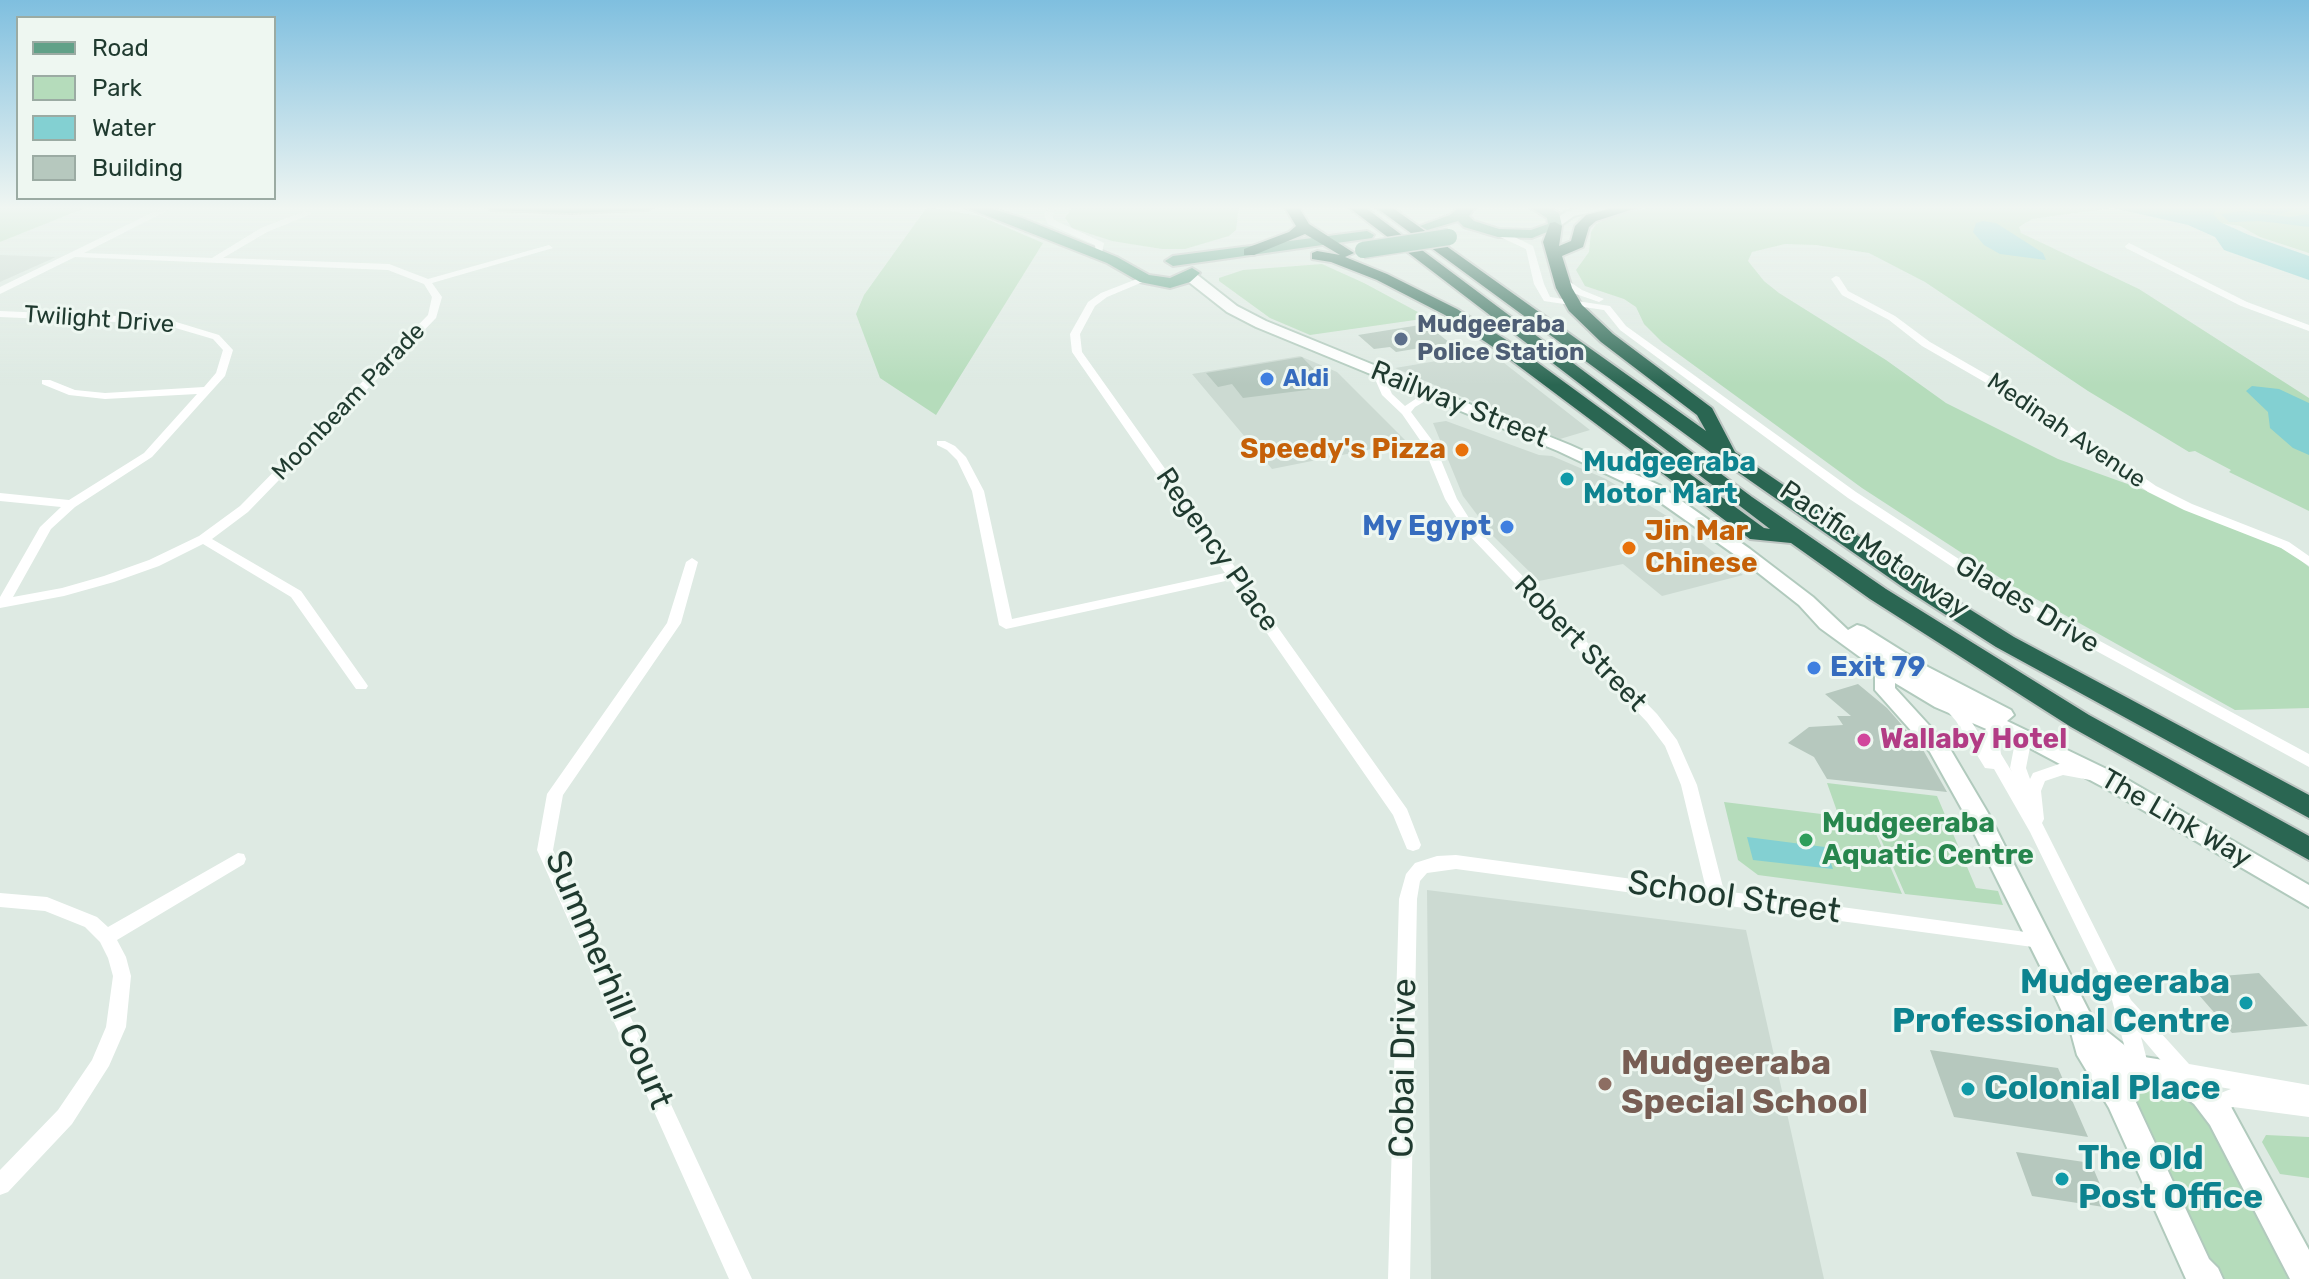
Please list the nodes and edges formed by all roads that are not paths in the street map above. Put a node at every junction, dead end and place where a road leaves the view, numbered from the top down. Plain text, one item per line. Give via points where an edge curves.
1 (54, 266) edge
2 (360, 266) edge
3 (486, 266) edge
4 (1145, 266) edge
5 (1146, 266) edge
6 (1167, 266) edge
7 (1220, 266) edge
8 (1353, 266) edge
9 (1365, 266) edge
10 (1434, 266) edge
11 (1464, 266) edge
12 (1535, 266) edge
13 (1558, 266) edge
14 (2168, 266) edge
15 (1153, 268) junction
16 (1191, 275) junction
17 (1382, 277) junction
18 (1561, 279) junction
19 (1836, 279) dead end
20 (427, 282) junction
21 (1170, 283) junction
22 (0, 291) edge
23 (1223, 303) junction
24 (1572, 303) junction
25 (0, 314) edge
26 (2309, 328) edge
27 (1644, 341) junction
28 (1377, 372) junction
29 (46, 382) dead end
30 (205, 390) junction
31 (1430, 394) junction
32 (1406, 412) junction
33 (941, 443) dead end
34 (1729, 457) junction
35 (0, 497) edge
36 (71, 504) junction
37 (1796, 537) junction
38 (203, 539) junction
39 (692, 562) dead end
40 (2309, 562) edge
41 (1234, 575) junction
42 (1806, 601) junction
43 (2, 604) edge
44 (1885, 667) junction
45 (361, 686) dead end
46 (1943, 702) junction
47 (2014, 729) junction
48 (2309, 761) edge
49 (2113, 782) junction
50 (2017, 800) junction
51 (2309, 808) edge
52 (2037, 825) junction
53 (1413, 845) dead end
54 (2309, 849) edge
55 (238, 859) dead end
56 (1428, 865) joint
57 (2309, 882) edge
58 (1716, 895) junction
59 (2309, 897) edge
60 (0, 900) edge
61 (106, 937) junction
62 (2040, 941) junction
63 (2121, 1000) junction
64 (2084, 1029) junction
65 (2154, 1069) junction
66 (2309, 1094) edge
67 (2120, 1099) junction
68 (2212, 1105) junction
69 (2309, 1108) edge
70 (0, 1185) edge
71 (2202, 1276) edge
72 (741, 1279) edge
73 (1399, 1279) edge
74 (2307, 1279) edge

1 - 22 street
2 - 20 street, Moonbeam Parade via 389,267
3 - 20 street
4 - 15 main road
5 - 15 main road
6 - 15 main road
7 - 16 main road
8 - 17 highway
9 - 17 highway
10 - 37 highway, Pacific Motorway
11 - 34 highway, Pacific Motorway
12 - 24 street, Glades Drive via 1545,297
13 - 18 highway
14 - 26 street via 2244,304
15 - 16 main road via 1188,266
15 - 21 main road
15 - 41 street, Regency Place via 1091,304 1075,334 1075,347
16 - 21 main road
16 - 23 main road, Railway Street
17 - 37 highway via 1485,334 1758,534
18 - 24 highway
18 - 27 street, Glades Drive via 1614,305
19 - 40 street, Medinah Avenue via 1845,293 2039,409 2152,489 2285,545
20 - 38 street, Moonbeam Parade via 437,297 433,316 244,509
21 - 23 main road, Railway Street
23 - 28 main road, Railway Street
24 - 27 street, Glades Drive via 1607,308 1621,326
24 - 34 highway via 1591,325 1705,412
25 - 30 street, Twilight Drive via 163,321 195,328 216,337 228,350 221,374
27 - 48 street, Glades Drive via 1852,495 2006,596
28 - 31 main road, Railway Street
28 - 32 street, Robert Street via 1387,395
29 - 30 street via 73,393 105,396
30 - 36 street, Twilight Drive via 148,455
31 - 32 street
31 - 42 main road, Railway Street via 1653,489
32 - 58 street, Robert Street via 1428,443 1469,528 1672,744 1689,785
33 - 41 street via 962,459 978,491 1006,625
34 - 51 highway, Pacific Motorway via 2005,642
35 - 36 street
36 - 43 street, Twilight Drive via 46,527
37 - 54 highway, Pacific Motorway via 2025,687
38 - 43 street, Moonbeam Parade via 109,579
38 - 45 street via 296,594
39 - 72 street, Summerhill Court via 674,623 555,794 545,850
41 - 53 street, Regency Place via 1401,813
42 - 44 main road, Railway Street via 1827,624
42 - 47 main road, Railway Street
44 - 46 main road, Railway Street
44 - 62 main road, Railway Street via 1885,690 1938,747
46 - 47 main road, Railway Street
46 - 50 street, Railway Street via 1961,717
47 - 49 main road, The Link Way
47 - 50 street, Railway Street via 1990,733 1992,750
47 - 52 street, Railway Street via 2018,768
47 - 57 main road via 2217,828
49 - 52 street via 2070,770 2044,774 2034,788
49 - 59 main road, The Link Way
50 - 52 street, Railway Street
52 - 63 street, Railway Street
55 - 61 street
56 - 58 street, School Street via 1456,862
56 - 73 street, Cobai Drive via 1415,873 1408,899
58 - 62 street, School Street
60 - 61 street via 72,912
61 - 70 street via 122,976 109,1044 65,1117
62 - 64 main road, Railway Street
63 - 65 street, Railway Street
63 - 65 street, Railway Street
64 - 65 main road, Railway Street
64 - 67 main road, Railway Street via 2087,1046
65 - 66 street
65 - 67 main road via 2119,1078
65 - 68 main road, Railway Street via 2182,1077
67 - 71 main road, Railway Street
68 - 69 street via 2232,1098
68 - 74 main road, Railway Street

